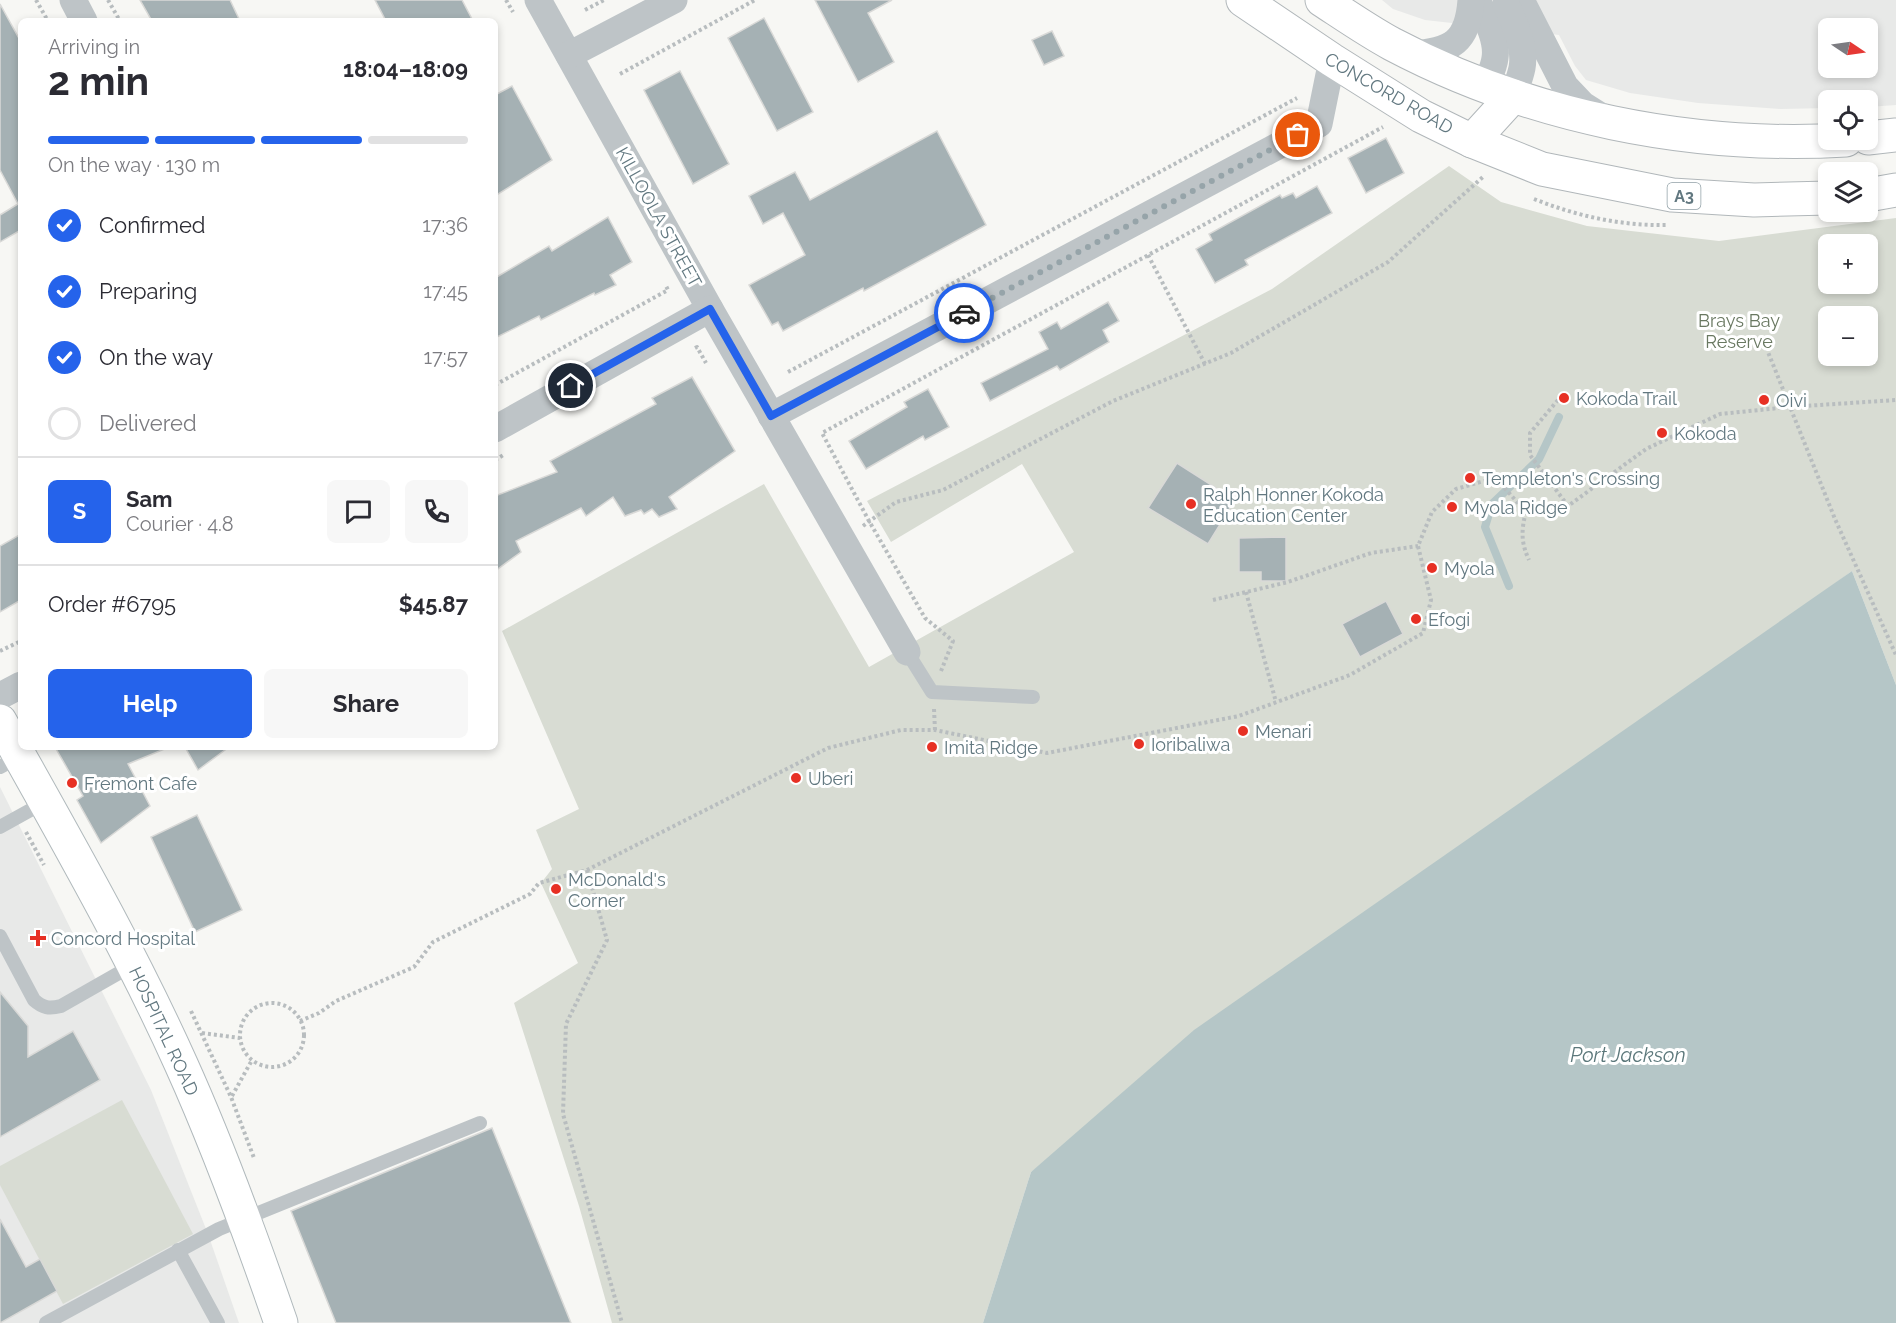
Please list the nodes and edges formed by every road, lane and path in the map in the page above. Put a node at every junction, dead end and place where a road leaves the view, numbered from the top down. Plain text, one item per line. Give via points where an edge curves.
1 (36, 0) edge
2 (73, 0) edge
3 (108, 0) edge
4 (538, 0) edge
5 (604, 0) edge
6 (674, 0) edge
7 (755, 0) edge
8 (1243, 0) edge
9 (1323, 0) edge
10 (1472, 0) edge
11 (1477, 0) edge
12 (1504, 0) edge
13 (1521, 0) edge
14 (585, 10) dead end
15 (46, 18) edge
16 (82, 18) edge
17 (118, 18) edge
18 (1412, 54) junction
19 (569, 55) junction
20 (1332, 60) junction
21 (620, 74) dead end
22 (1500, 91) junction
23 (1300, 96) dead end
24 (1612, 122) junction
25 (1384, 126) dead end
26 (1896, 135) edge
27 (1878, 137) edge
28 (1472, 141) junction
29 (1818, 141) edge
30 (1482, 177) dead end
31 (1896, 190) edge
32 (1878, 193) edge
33 (1818, 198) edge
34 (1148, 255) junction
35 (668, 290) dead end
36 (710, 309) junction
37 (1764, 342) dead end
38 (1205, 364) junction
39 (788, 372) dead end
40 (498, 383) edge
41 (1558, 400) dead end
42 (1896, 400) edge
43 (1789, 407) junction
44 (771, 416) junction
45 (498, 427) edge
46 (1568, 506) junction
47 (1527, 512) junction
48 (869, 521) junction
49 (843, 541) junction
50 (1418, 546) junction
51 (1529, 560) dead end
52 (1246, 592) junction
53 (1213, 600) dead end
54 (18, 642) edge
55 (0, 651) edge
56 (907, 652) joint
57 (1896, 656) edge
58 (18, 687) edge
59 (932, 692) junction
60 (0, 696) edge
61 (1033, 697) dead end
62 (1276, 702) junction
63 (0, 722) edge
64 (10, 762) edge
65 (45, 802) junction
66 (0, 827) edge
67 (587, 870) junction
68 (0, 936) edge
69 (133, 965) junction
70 (300, 1021) junction
71 (202, 1033) dead end
72 (240, 1038) junction
73 (252, 1060) junction
74 (231, 1097) dead end
75 (480, 1123) dead end
76 (244, 1217) junction
77 (178, 1250) junction
78 (46, 1323) edge
79 (218, 1323) edge
80 (281, 1323) edge
81 (622, 1323) edge

1 - 15 path
2 - 16 street
3 - 17 path
4 - 19 street, KILLOOLA STREET
5 - 14 path
6 - 19 street
7 - 21 path
8 - 20 main road, CONCORD ROAD / A3
9 - 18 main road
10 - 18 street via 1464,31 1452,45 1438,52
11 - 22 street via 1492,33
12 - 22 street via 1513,20 1522,68
13 - 24 street via 1572,95
18 - 22 main road
19 - 36 street, KILLOOLA STREET
20 - 28 main road, CONCORD ROAD / A3 via 1421,116
20 - 44 street via 1319,124
22 - 24 main road via 1555,110
22 - 28 main road
23 - 39 path
24 - 29 main road via 1726,140
25 - 34 path
26 - 27 main road
28 - 33 main road, CONCORD ROAD / A3 via 1542,169 1671,195 1754,200
30 - 38 path via 1388,262 1231,353
31 - 32 main road
34 - 38 path
34 - 48 path via 822,434
35 - 40 path
36 - 44 street, KILLOOLA STREET
36 - 45 street
37 - 43 path
38 - 48 path via 1113,401 943,490 896,502
41 - 46 path via 1530,433 1530,455
42 - 43 path
43 - 46 path via 1720,414 1646,449
43 - 57 path
44 - 49 street, KILLOOLA STREET
46 - 47 path
47 - 50 path via 1491,478 1456,489 1432,512
47 - 51 path via 1522,528 1523,547
48 - 49 path
48 - 59 path via 925,618 953,641
49 - 56 street, KILLOOLA STREET
50 - 52 path via 1371,552 1288,582
50 - 62 path via 1431,600 1423,633 1350,675
52 - 53 path
52 - 62 path
54 - 55 path
56 - 59 lane
58 - 60 street
59 - 61 lane
62 - 67 path via 1239,716 1047,753 935,730 901,730 828,748
63 - 64 main road, HOSPITAL ROAD
64 - 65 main road, HOSPITAL ROAD
65 - 66 lane
65 - 69 main road, HOSPITAL ROAD
67 - 70 path via 539,883 530,894 433,942 414,967
67 - 81 path via 607,940 566,1024 563,1114
68 - 69 lane via 34,1000 51,1009
69 - 76 main road, HOSPITAL ROAD via 181,1064
70 - 72 path via 287,1007 265,1004 247,1015
70 - 73 path via 303,1040 292,1059 269,1067
71 - 72 path
72 - 73 path
73 - 74 path
75 - 76 lane
76 - 77 lane
76 - 80 main road, HOSPITAL ROAD
77 - 78 lane
77 - 79 lane

